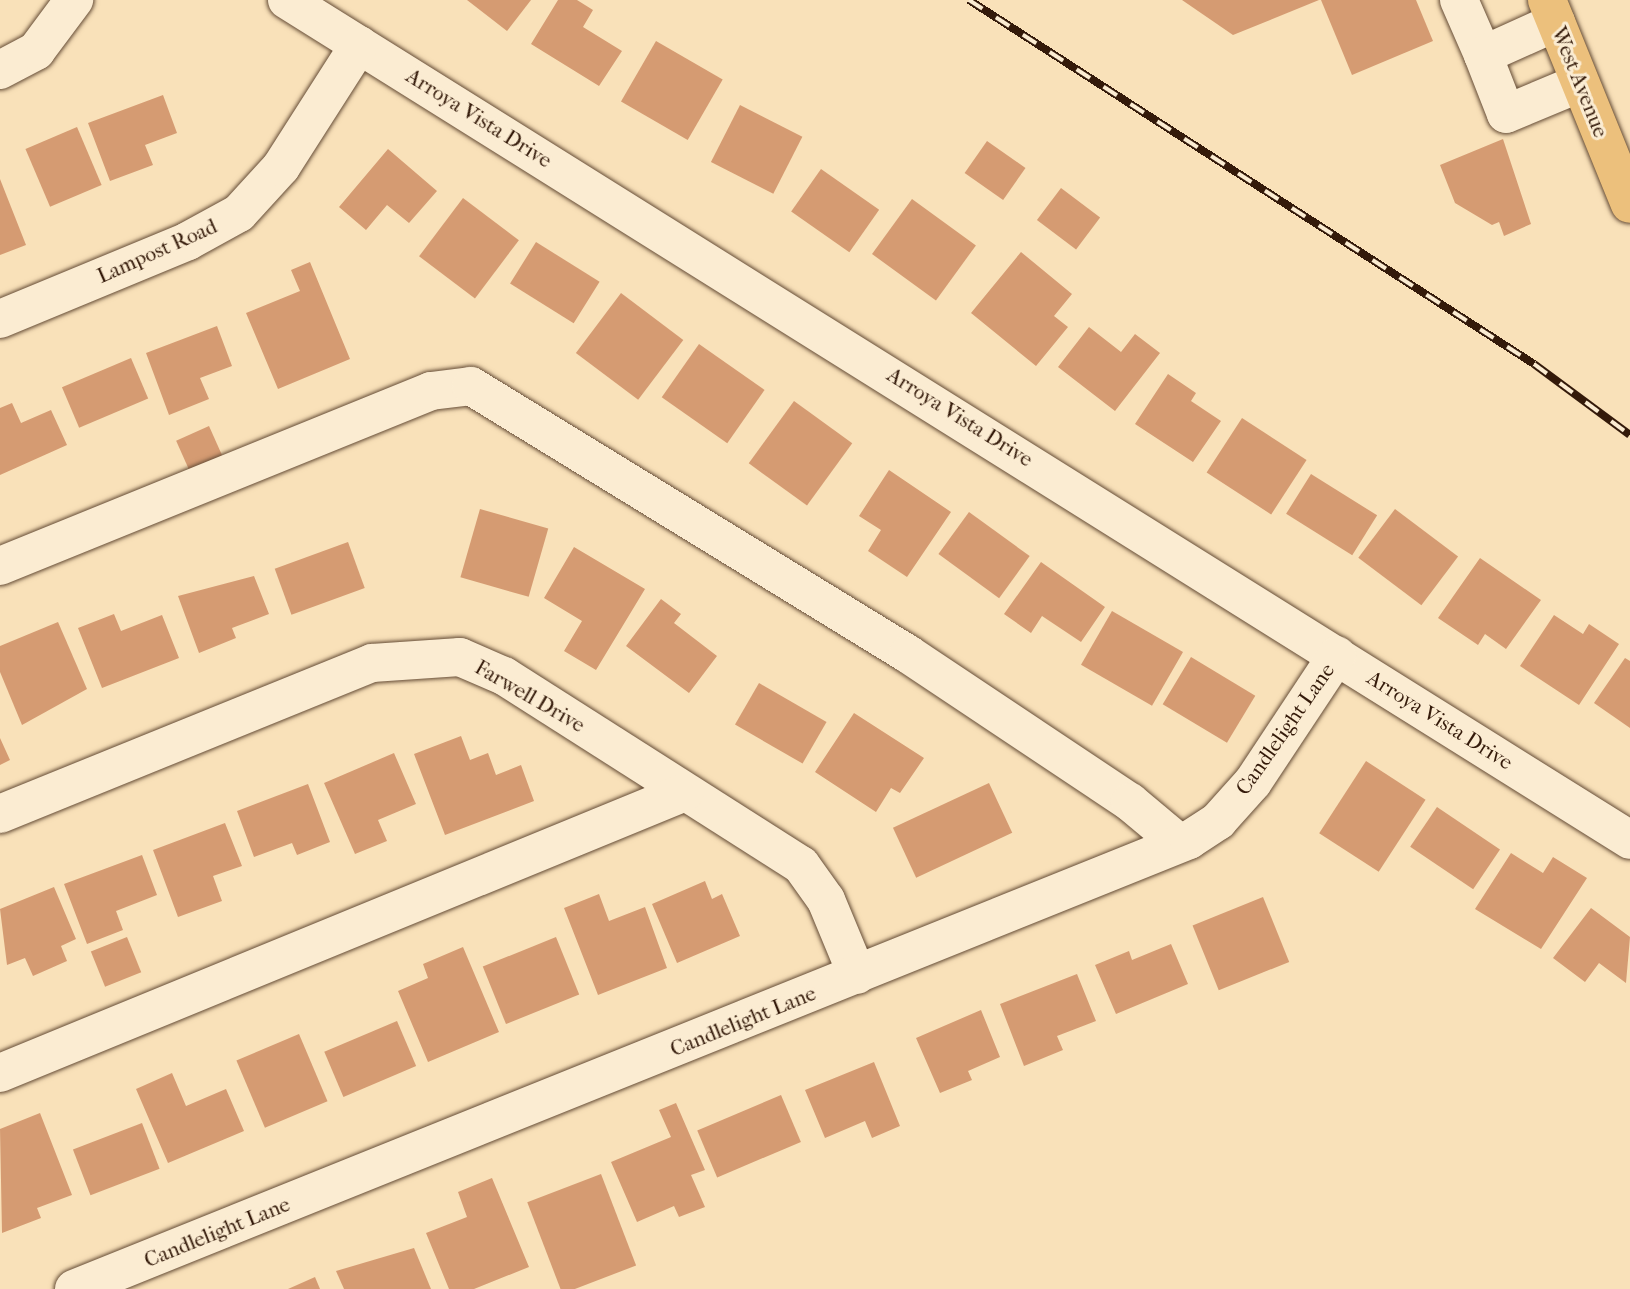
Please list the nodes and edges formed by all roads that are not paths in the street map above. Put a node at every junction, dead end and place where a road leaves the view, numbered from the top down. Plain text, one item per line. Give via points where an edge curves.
1 (74, 0) edge
2 (287, 0) edge
3 (1459, 0) edge
4 (1551, 11) edge
5 (359, 45) junction
6 (1483, 55) junction
7 (0, 70) edge
8 (1580, 83) junction
9 (1630, 204) edge
10 (0, 319) edge
11 (0, 566) edge
12 (1337, 655) junction
13 (685, 792) junction
14 (0, 814) edge
15 (1630, 840) edge
16 (1179, 843) junction
17 (857, 975) junction
18 (0, 1073) edge
19 (74, 1289) edge

1 - 7 street via 36,51
2 - 5 street, Arroya Vista Drive
3 - 6 street
4 - 6 street
4 - 8 main road, West Avenue
5 - 10 street, Lampost Road via 281,167 239,213 188,241
5 - 12 street, Arroya Vista Drive
6 - 8 street via 1506,114
8 - 9 main road, West Avenue
11 - 16 street via 431,391 471,386 908,654 1130,803
12 - 15 street, Arroya Vista Drive
12 - 16 street, Candlelight Lane via 1253,782 1218,821
13 - 14 street, Farwell Drive via 504,676 460,657 416,657 372,663
13 - 17 street, Farwell Drive via 801,865 826,900
13 - 18 street
16 - 17 street, Candlelight Lane
17 - 19 street, Candlelight Lane

